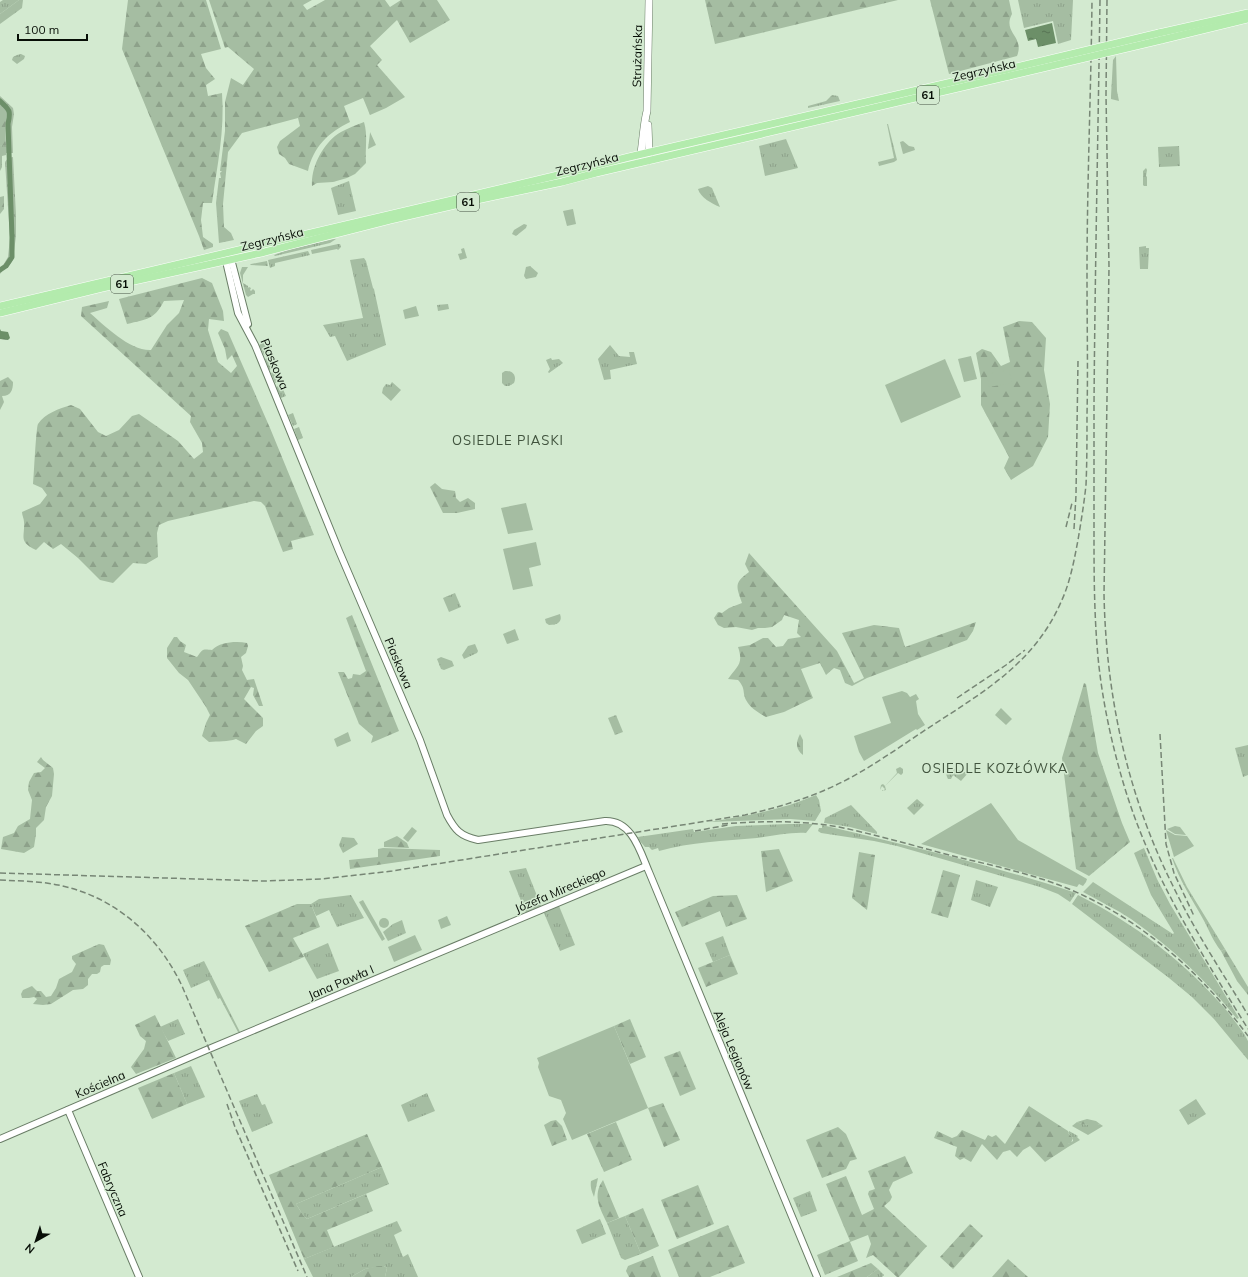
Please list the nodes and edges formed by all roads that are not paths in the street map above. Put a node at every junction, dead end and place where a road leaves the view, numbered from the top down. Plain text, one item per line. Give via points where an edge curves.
1 (649, 0) edge
2 (1248, 13) edge
3 (1248, 19) edge
4 (1160, 36) junction
5 (1009, 73) junction
6 (645, 153) junction
7 (643, 162) junction
8 (227, 253) junction
9 (228, 261) junction
10 (19, 305) junction
11 (0, 306) edge
12 (0, 313) edge
13 (630, 833) joint
14 (646, 866) junction
15 (481, 935) joint
16 (209, 1049) joint
17 (68, 1110) junction
18 (0, 1139) edge
19 (139, 1277) edge
20 (817, 1277) edge

1 - 6 main road, Strużańska
2 - 4 main road, 61
3 - 4 main road, 61
4 - 5 main road, Zegrzyńska / 61, bridge
5 - 6 main road, Zegrzyńska / 61
5 - 7 main road, Zegrzyńska / 61
6 - 7 main road, Strużańska
6 - 8 main road, Zegrzyńska / 61
7 - 9 main road, Zegrzyńska / 61
8 - 9 street, Piaskowa
8 - 10 main road, Zegrzyńska / 61
9 - 10 main road, Zegrzyńska / 61
9 - 13 street, Piaskowa via 238,313 251,335 420,740 453,826 462,835 478,840 605,821 618,822
10 - 11 main road, 61
10 - 12 main road, 61
13 - 14 street, Aleja Legionów
14 - 15 street, Józefa Mireckiego
14 - 20 street, Aleja Legionów
15 - 16 street, Jana Pawła I
16 - 17 street, Kościelna
17 - 18 street, Kościelna
17 - 19 street, Fabryczna

